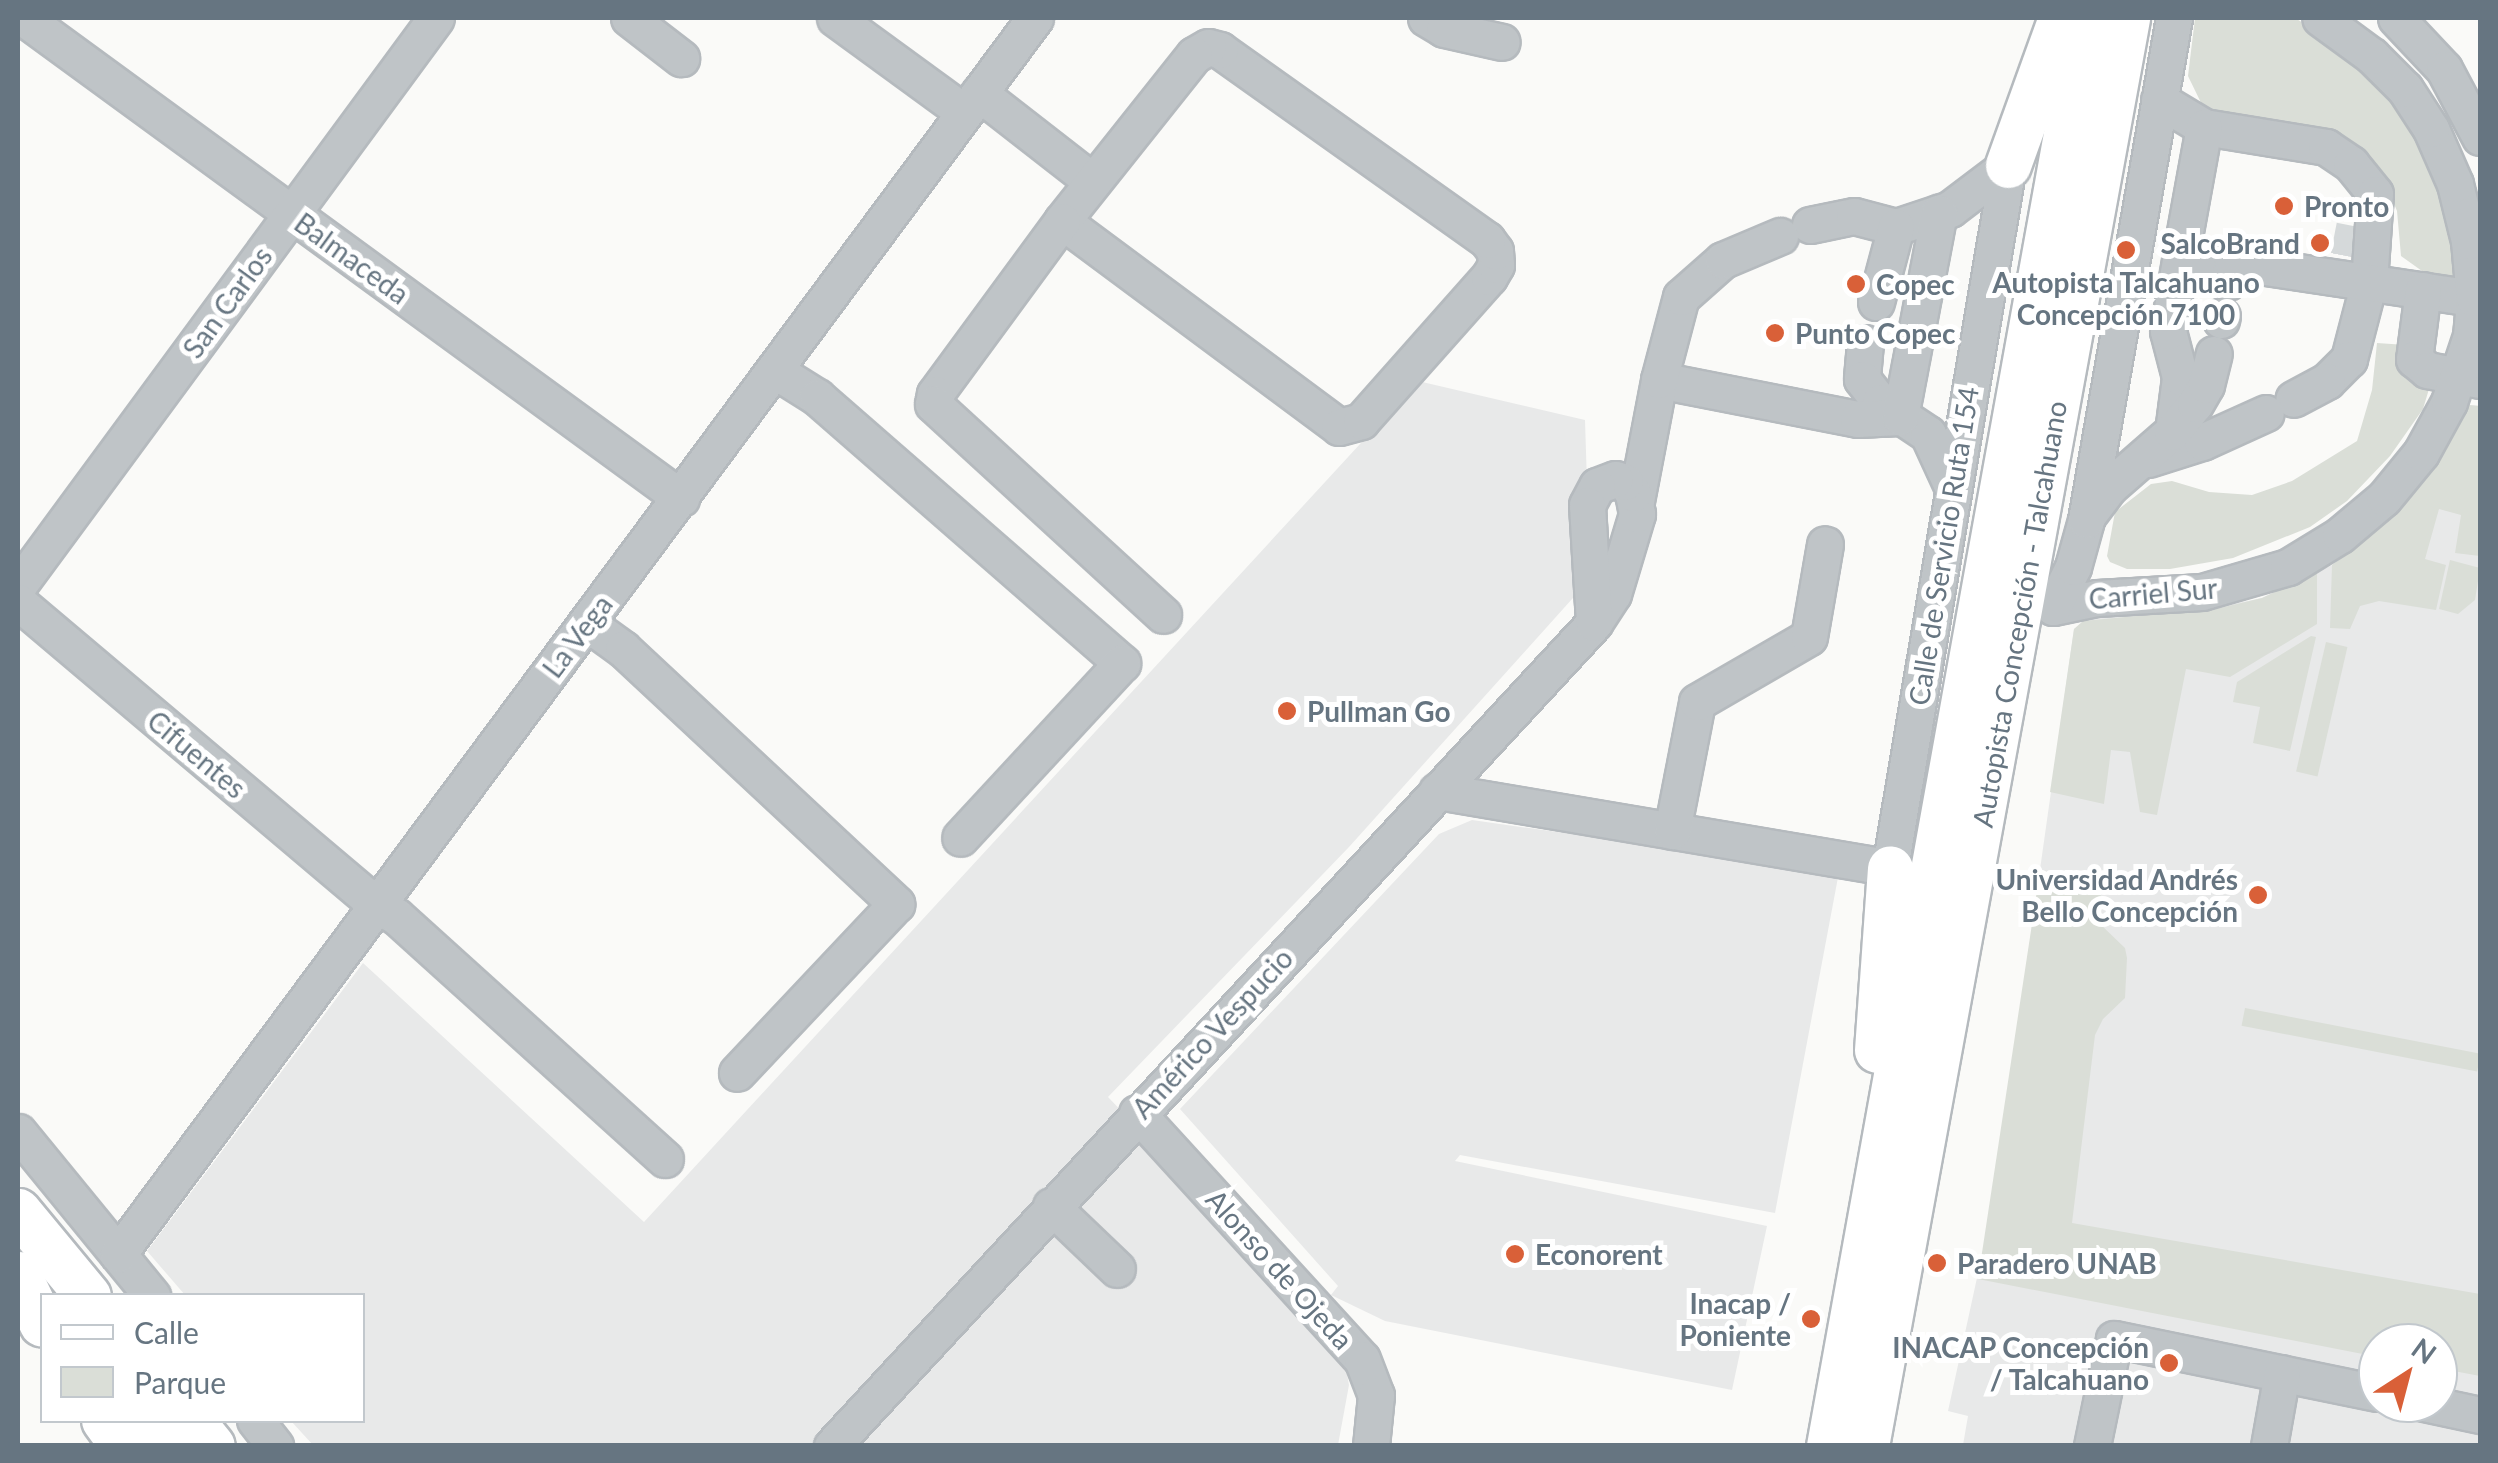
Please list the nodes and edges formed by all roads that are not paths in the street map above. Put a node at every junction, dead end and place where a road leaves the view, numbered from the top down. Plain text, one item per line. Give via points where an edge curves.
1 (24, 18) edge
2 (436, 18) edge
3 (629, 18) edge
4 (835, 18) edge
5 (1035, 18) edge
6 (1426, 18) edge
7 (2061, 18) edge
8 (2086, 18) edge
9 (2127, 18) edge
10 (2174, 18) edge
11 (2320, 18) edge
12 (2396, 18) edge
13 (1502, 42) dead end
14 (682, 58) dead end
15 (2159, 100) junction
16 (972, 103) junction
17 (2478, 123) edge
18 (2204, 127) junction
19 (2008, 164) junction
20 (1092, 181) junction
21 (293, 214) junction
22 (1939, 214) junction
23 (1062, 221) junction
24 (1896, 227) junction
25 (2181, 254) junction
26 (2354, 273) junction
27 (2422, 290) junction
28 (2477, 299) edge
29 (1876, 302) dead end
30 (2223, 307) junction
31 (1865, 343) dead end
32 (774, 370) junction
33 (2470, 378) edge
34 (1659, 380) junction
35 (1900, 416) junction
36 (2172, 432) junction
37 (2138, 463) junction
38 (1951, 484) junction
39 (680, 498) junction
40 (1636, 501) junction
41 (2086, 520) junction
42 (1824, 544) dead end
43 (18, 586) edge
44 (18, 602) edge
45 (2053, 607) junction
46 (1163, 615) dead end
47 (587, 623) junction
48 (1594, 624) junction
49 (2008, 676) junction
50 (1437, 791) junction
51 (1672, 831) junction
52 (960, 838) dead end
53 (1890, 868) junction
54 (378, 906) junction
55 (738, 1074) dead end
56 (1137, 1113) junction
57 (18, 1132) edge
58 (665, 1159) dead end
59 (1878, 1170) junction
60 (1051, 1206) junction
61 (18, 1211) edge
62 (118, 1254) junction
63 (1117, 1269) dead end
64 (18, 1273) edge
65 (86, 1293) edge
66 (150, 1293) edge
67 (40, 1299) edge
68 (40, 1320) edge
69 (2282, 1372) junction
70 (2358, 1389) edge
71 (106, 1423) edge
72 (144, 1423) edge
73 (193, 1423) edge
74 (257, 1423) edge
75 (123, 1446) edge
76 (163, 1446) edge
77 (212, 1446) edge
78 (275, 1446) edge
79 (832, 1446) edge
80 (1371, 1446) edge
81 (1829, 1446) edge
82 (1866, 1446) edge
83 (2092, 1446) edge
84 (2269, 1446) edge

1 - 21 street, Balmaceda
2 - 21 street, San Carlos
3 - 14 street
4 - 16 street
5 - 16 street, La Vega
6 - 13 street via 1444,30
7 - 19 main road
8 - 59 main road, Autopista Concepción - Talcahuano
9 - 49 main road, Autopista Concepción - Talcahuano
10 - 15 street
11 - 28 street, Carriel Sur via 2389,72 2431,128 2464,214
12 - 17 street via 2444,69
15 - 18 street
15 - 41 street
16 - 20 street
16 - 32 street, La Vega
18 - 25 street
18 - 26 street via 2318,145 2350,164 2377,202
19 - 22 street via 1978,192
19 - 38 street, Calle de Servicio Ruta 154
20 - 23 street
20 - 23 street via 1194,55 1214,48 1487,240 1496,265 1361,422 1339,428
21 - 39 street, Balmaceda
21 - 43 street, San Carlos
22 - 24 street
22 - 35 street
23 - 46 street via 933,404
24 - 29 street
24 - 34 street, Américo Vespucio via 1854,216 1723,260 1692,284 1674,312
25 - 30 street
25 - 36 street via 2168,331 2181,393
26 - 27 street
26 - 30 street
26 - 37 street via 2349,359 2327,381 2202,442
27 - 28 street
27 - 33 street via 2414,359 2427,370
28 - 33 street, Carriel Sur
30 - 36 street via 2206,385
31 - 35 street via 1862,379
32 - 39 street, La Vega
32 - 52 street via 817,398 1122,663
33 - 45 street, Carriel Sur via 2404,476 2363,517 2288,567 2230,587
34 - 35 street via 1858,419
34 - 40 street, Américo Vespucio
35 - 38 street via 1934,442
36 - 37 street
37 - 41 street via 2108,487
38 - 53 street, Calle de Servicio Ruta 154
39 - 47 street, La Vega
40 - 48 street, Américo Vespucio via 1613,594
40 - 48 street via 1625,482 1615,479 1597,486 1587,505
41 - 45 street
42 - 51 street via 1809,637 1698,702
44 - 54 street, Cifuentes
45 - 49 main road
47 - 54 street, La Vega
47 - 55 street via 896,904
48 - 50 street, Américo Vespucio
49 - 82 main road, Autopista Concepción - Talcahuano
50 - 51 street
50 - 56 street, Américo Vespucio
51 - 53 street
53 - 59 main road via 1877,1013
54 - 58 street, Cifuentes
54 - 62 street, La Vega
56 - 60 street, Américo Vespucio
56 - 80 street, Alonso de Ojeda via 1362,1359 1376,1394
57 - 62 street
59 - 81 main road, Autopista Concepción - Talcahuano
60 - 63 street
60 - 79 street, Américo Vespucio
61 - 65 main road
62 - 66 street
64 - 67 main road
64 - 68 main road
69 - 70 street
69 - 83 street via 2114,1339
69 - 84 street
71 - 75 main road
72 - 76 main road
73 - 77 main road
74 - 78 street

